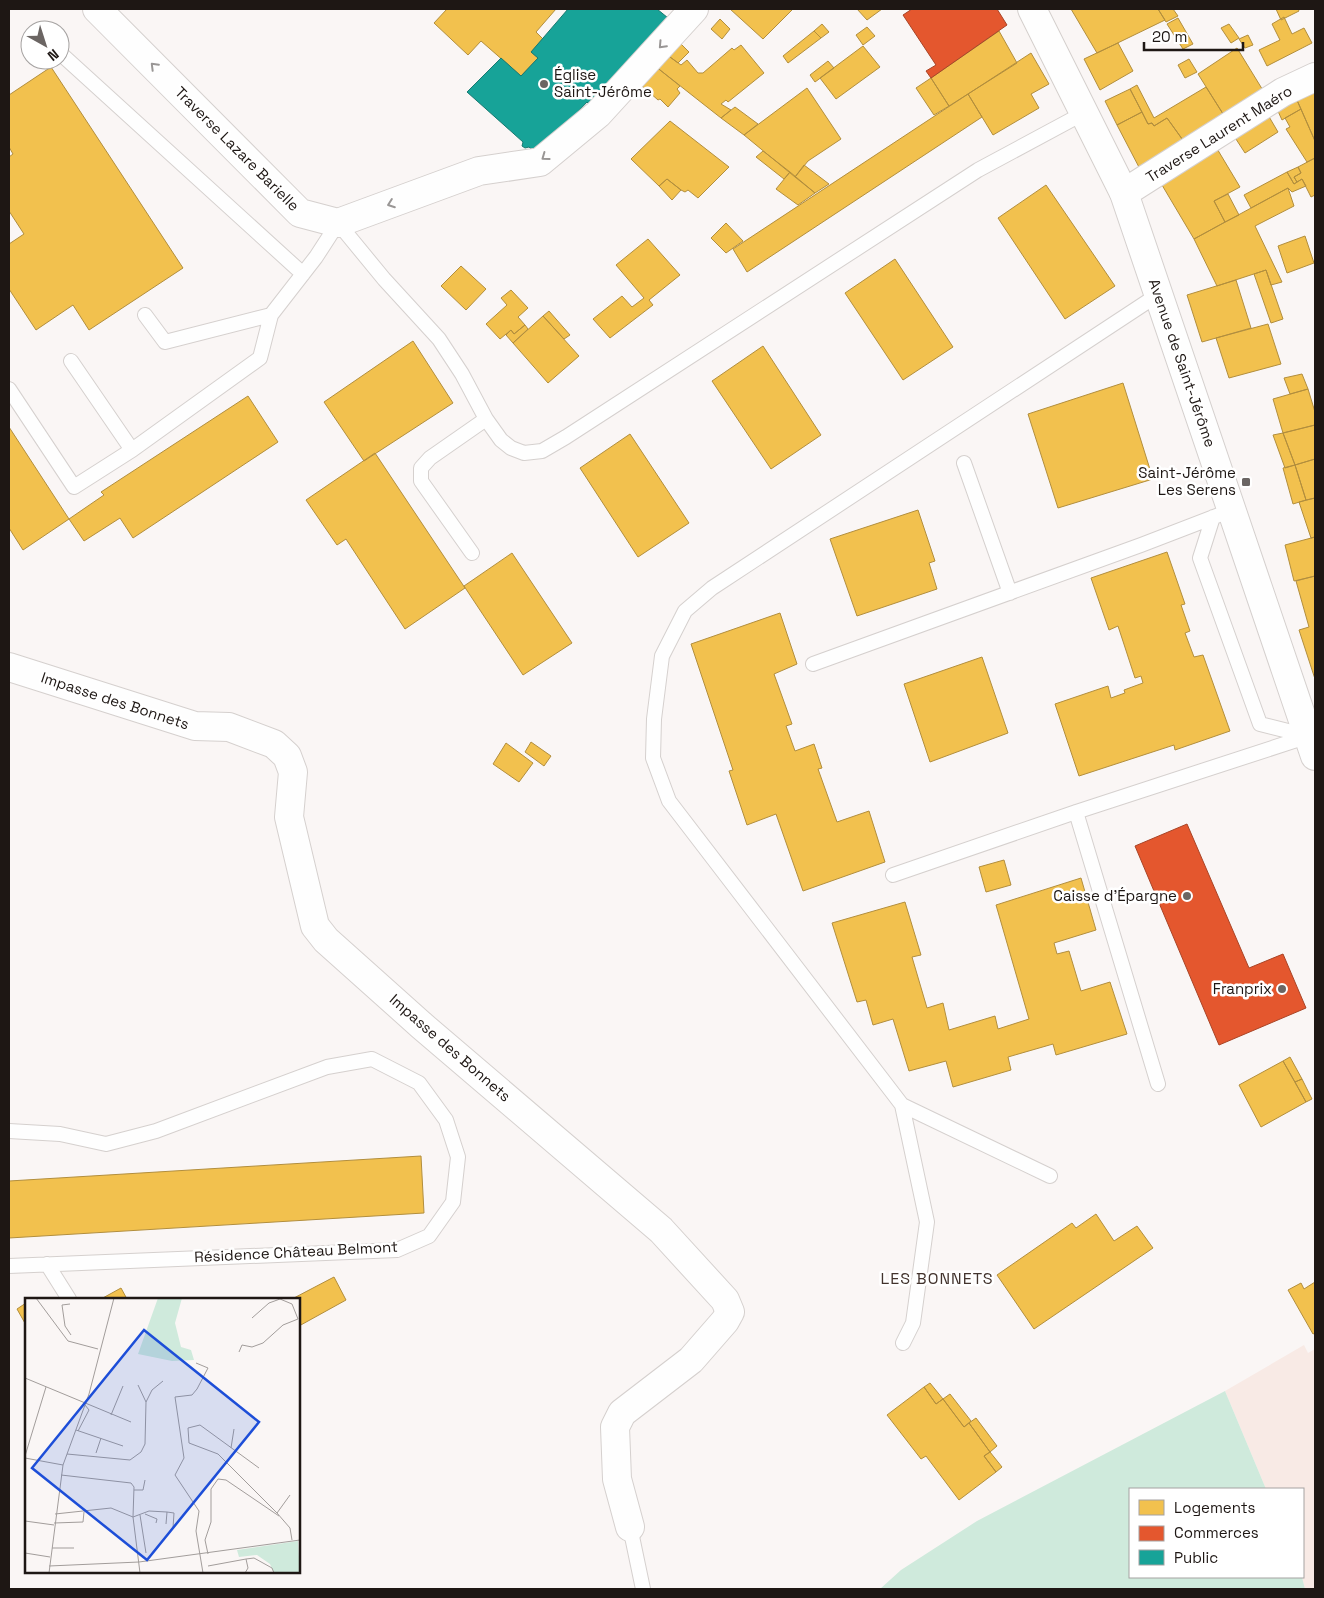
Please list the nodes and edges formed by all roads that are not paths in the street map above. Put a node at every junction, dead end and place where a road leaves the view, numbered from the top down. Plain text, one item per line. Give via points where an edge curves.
1 (97, 9) edge
2 (694, 9) edge
3 (1032, 9) edge
4 (70, 62) edge
5 (1315, 77) edge
6 (1084, 112) junction
7 (1124, 193) junction
8 (338, 223) junction
9 (302, 274) junction
10 (1159, 294) junction
11 (144, 315) dead end
12 (270, 315) junction
13 (71, 361) dead end
14 (9, 389) edge
15 (486, 419) junction
16 (132, 450) junction
17 (964, 464) dead end
18 (1222, 513) junction
19 (472, 553) dead end
20 (1010, 593) junction
21 (813, 664) dead end
22 (9, 667) edge
23 (1313, 742) edge
24 (1076, 812) junction
25 (893, 875) dead end
26 (1158, 1084) dead end
27 (902, 1106) junction
28 (9, 1131) edge
29 (1050, 1176) dead end
30 (47, 1264) junction
31 (9, 1266) edge
32 (68, 1298) edge
33 (903, 1343) dead end
34 (630, 1527) joint
35 (642, 1589) edge

8 -> 1 street, Traverse Lazare Barielle via 300,213
2 -> 8 street via 598,114 540,162 480,171
3 - 6 street, Avenue de Saint-Jérôme
4 - 9 lane
5 - 7 street, Traverse Laurent Maéro via 1283,92
6 - 7 street, Avenue de Saint-Jérôme
6 - 15 lane via 978,170 542,451 524,453 511,448
7 - 10 street, Avenue de Saint-Jérôme
8 - 9 lane
8 - 15 lane via 439,339
9 - 12 lane
10 - 18 street, Avenue de Saint-Jérôme
10 - 27 lane via 712,588 685,611 662,656 653,758 668,801
11 - 12 lane via 165,342
12 - 16 lane via 260,358
13 - 16 lane
14 - 16 lane via 74,487
15 - 19 lane via 430,458 421,468 421,480
17 - 20 lane
18 - 20 lane
18 - 23 street, Avenue de Saint-Jérôme
18 - 23 lane via 1200,558 1260,724
20 - 21 lane
22 - 34 street, Impasse des Bonnets via 195,726 230,727 274,744 288,756 293,772 289,817 315,926 421,1025 662,1230 725,1300 730,1312 725,1321 691,1360 622,1413 615,1428 617,1479
23 - 24 lane
24 - 25 lane
24 - 26 lane
27 - 29 lane
27 - 33 lane via 927,1222 914,1322
28 - 30 lane, Résidence Château Belmont via 60,1134 106,1144 156,1130 327,1067 372,1059 419,1083 446,1120 458,1157 453,1202 429,1236 397,1250
30 - 31 lane, Résidence Château Belmont
30 - 32 lane
34 - 35 lane

